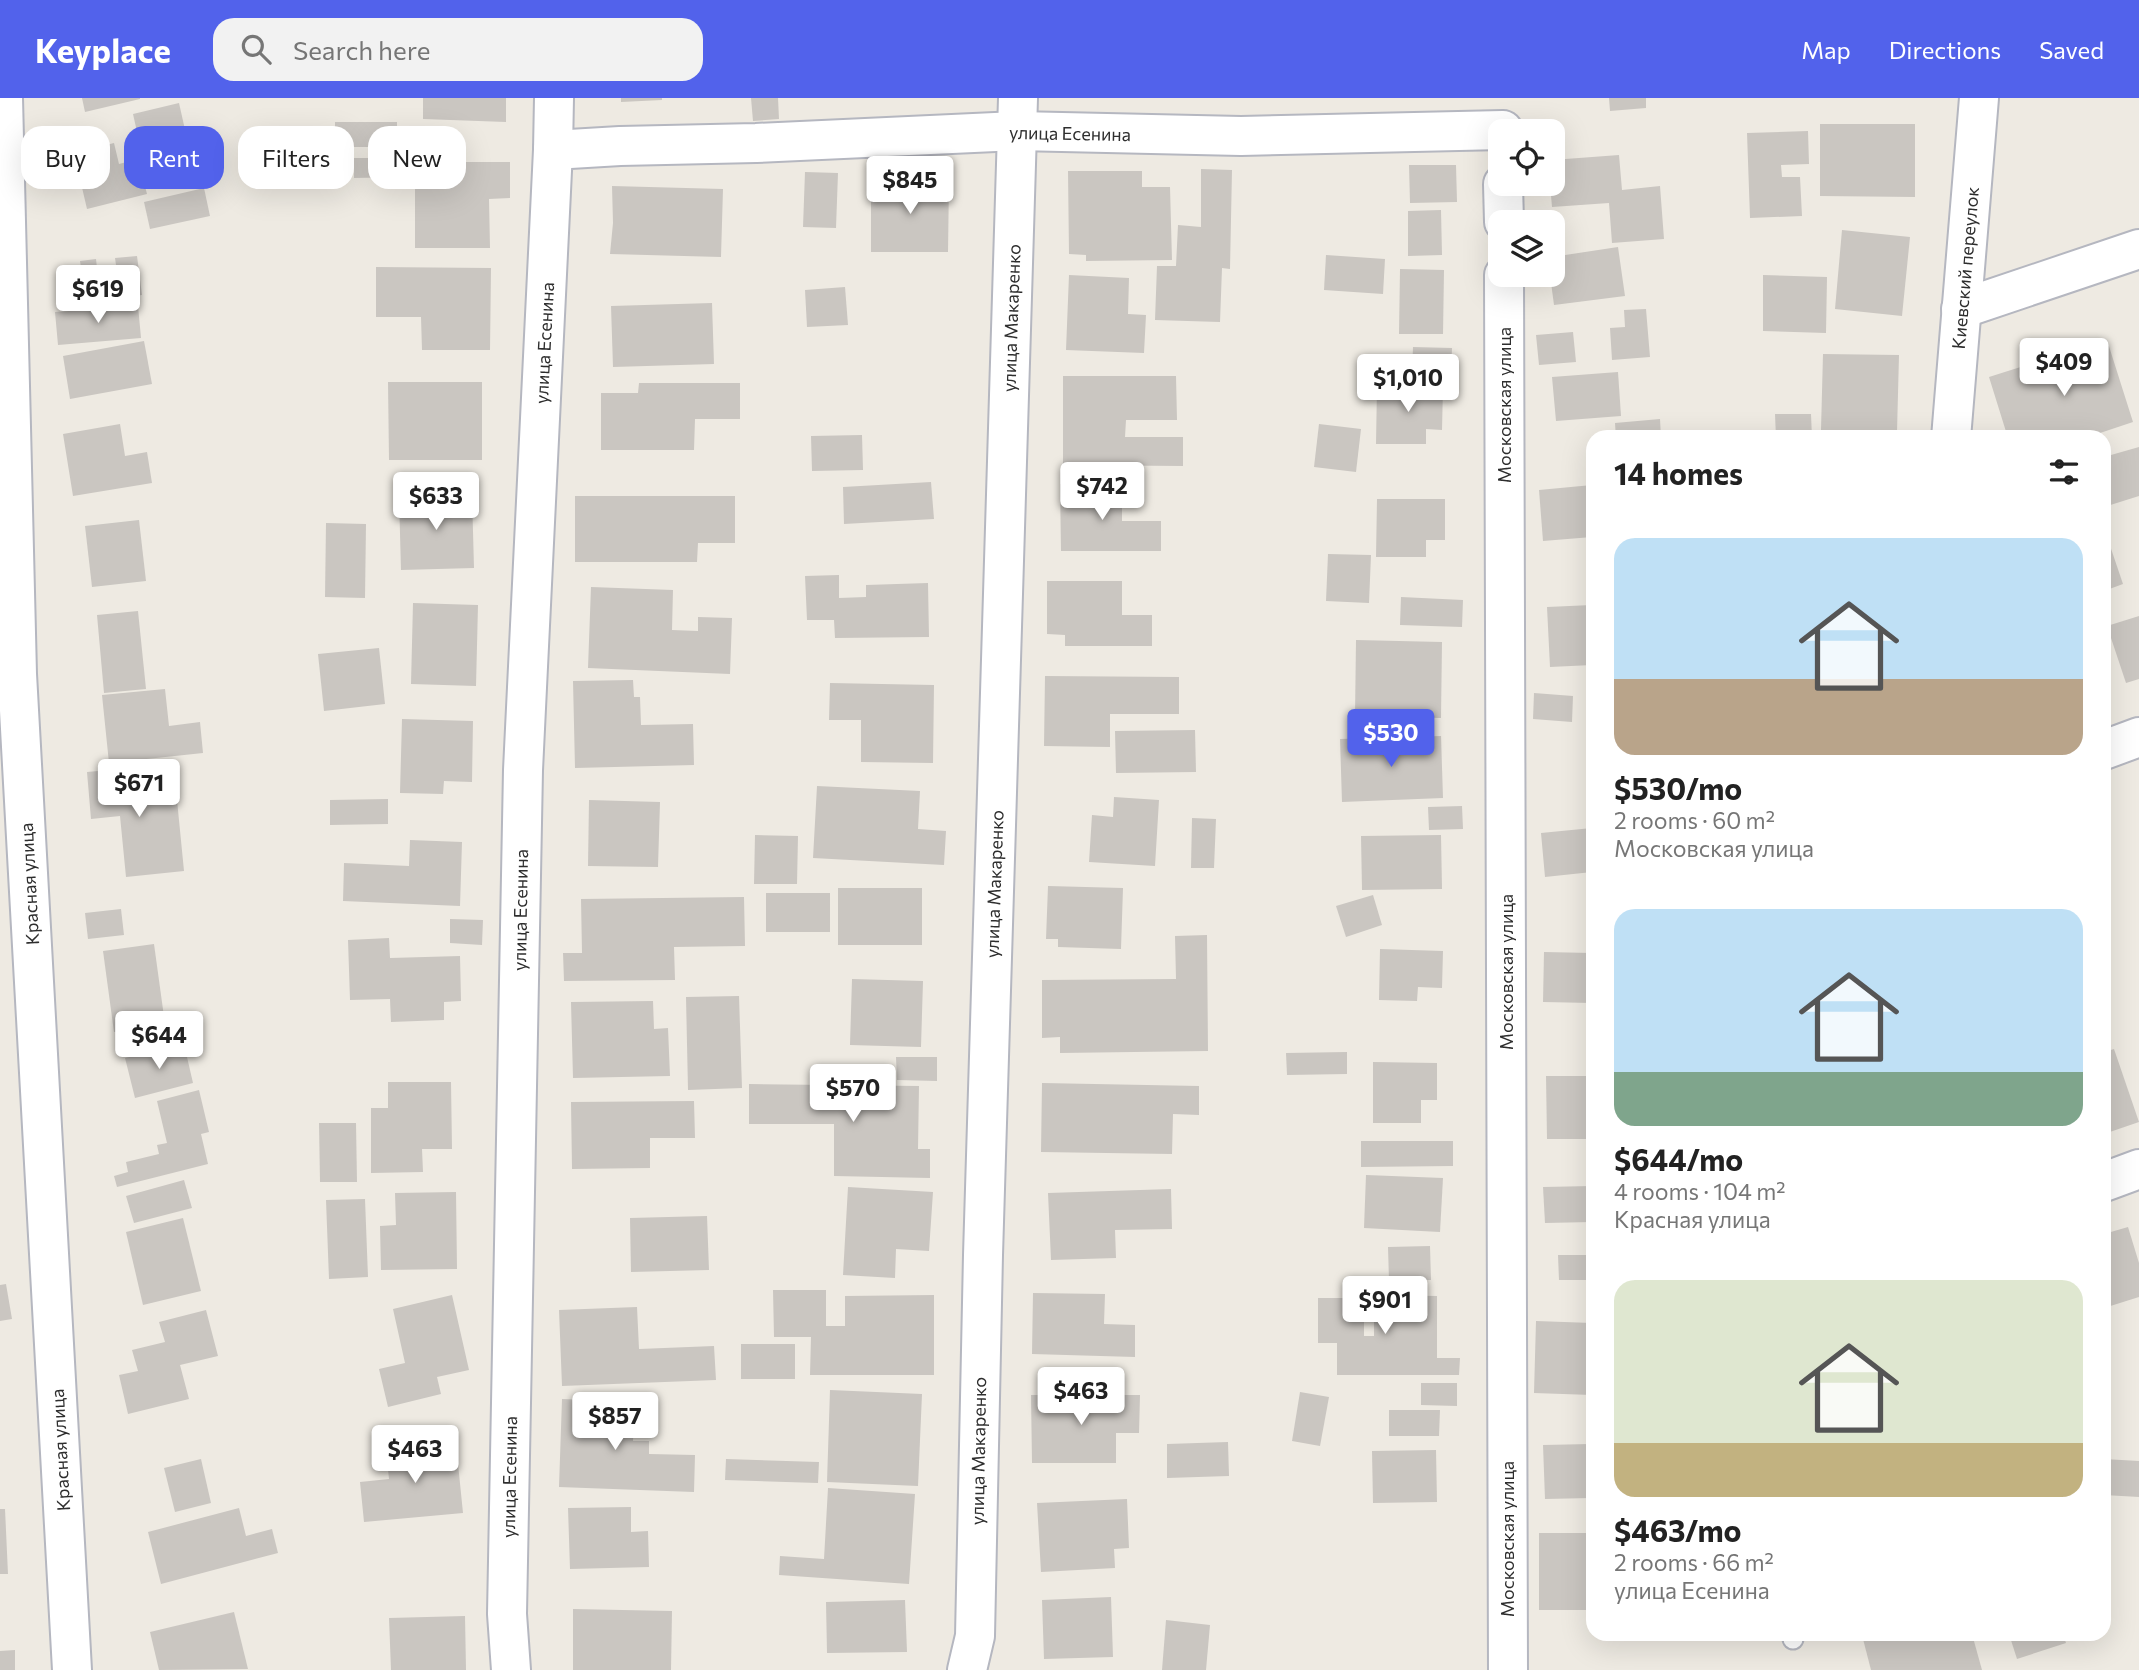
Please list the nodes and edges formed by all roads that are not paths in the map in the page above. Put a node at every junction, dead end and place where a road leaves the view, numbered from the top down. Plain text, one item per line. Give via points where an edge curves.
1 (3, 98) edge
2 (554, 98) edge
3 (1503, 98) edge
4 (1979, 98) edge
5 (1018, 114) edge
6 (1503, 119) edge
7 (1488, 131) edge
8 (553, 150) junction
9 (2139, 249) edge
10 (1504, 287) edge
11 (1961, 309) junction
12 (1952, 430) edge
13 (2139, 737) edge
14 (2111, 747) edge
15 (2139, 1169) edge
16 (2111, 1179) edge
17 (72, 1670) edge
18 (511, 1670) edge
19 (967, 1670) edge
20 (1508, 1670) edge

1 - 17 street, Красная улица via 17,674
2 - 8 street, улица Есенина
3 - 6 street
4 - 11 street, Киевский переулок
5 - 7 street, улица Есенина via 1241,136
5 - 8 street, улица Есенина via 756,144
5 - 19 street, улица Макаренко via 975,1636
8 - 18 street, улица Есенина via 523,770 507,1601
9 - 11 street
10 - 20 street, Московская улица
11 - 12 street, Киевский переулок
13 - 14 street
15 - 16 street

